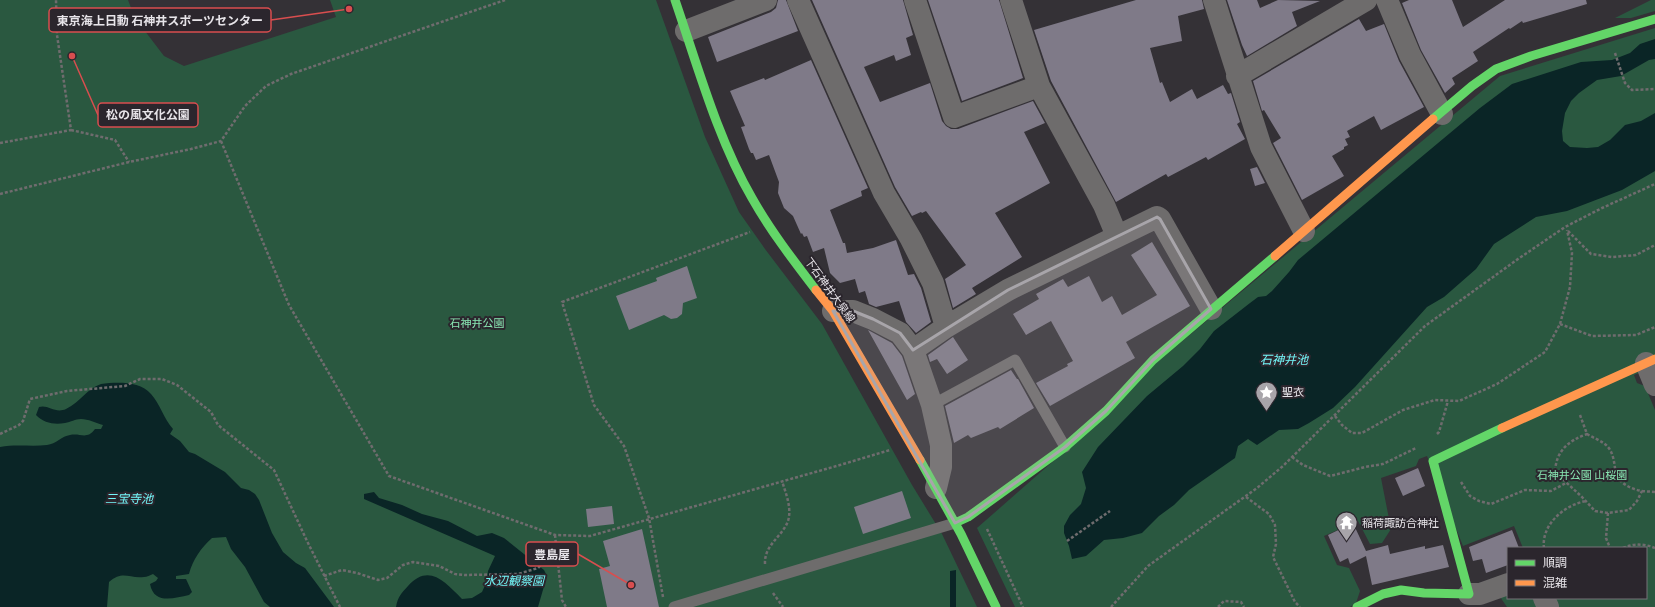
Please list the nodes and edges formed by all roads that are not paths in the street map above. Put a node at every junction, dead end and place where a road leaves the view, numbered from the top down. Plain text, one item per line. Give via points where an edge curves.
1 (675, 0) edge
2 (766, 0) edge
3 (798, 0) edge
4 (915, 0) edge
5 (1011, 0) edge
6 (1214, 0) edge
7 (1366, 0) edge
8 (1387, 0) edge
9 (1655, 19) edge
10 (686, 31) junction
11 (1237, 76) junction
12 (1039, 86) junction
13 (1442, 114) junction
14 (1304, 231) junction
15 (1116, 236) junction
16 (1211, 309) junction
17 (833, 311) junction
18 (946, 327) junction
19 (913, 350) junction
20 (1651, 361) edge
21 (1655, 385) edge
22 (932, 405) junction
23 (1065, 447) junction
24 (936, 488) junction
25 (955, 523) junction
26 (1507, 584) edge
27 (1469, 594) junction
28 (674, 607) edge
29 (996, 607) edge
30 (1357, 607) edge

1 - 10 street, 下石神井大泉線
2 - 10 street
3 - 18 street via 884,193 912,239 933,283
4 - 12 street via 954,117
5 - 12 street
6 - 11 street
7 - 11 street
8 - 13 street via 1410,55
9 - 13 street via 1496,69 1472,86
10 - 17 street, 下石神井大泉線 via 718,124 751,197 799,268
11 - 14 street via 1261,146
12 - 15 street via 1104,205
13 - 14 street
14 - 16 street
15 - 16 street via 1157,217 1160,219
15 - 18 street via 1008,290
16 - 23 street via 1153,360 1106,411
17 - 19 street via 853,311 873,319 900,333
17 - 24 street, 下石神井大泉線
18 - 19 street
19 - 22 street
20 - 21 street
20 - 27 street via 1433,461
22 - 23 lane via 1014,360
22 - 24 street via 941,445 941,467
23 - 25 street via 968,517
24 - 25 street, 下石神井大泉線
25 - 28 lane
25 - 29 street, 下石神井大泉線
26 - 27 street via 1480,594
27 - 30 street via 1401,590 1383,594

